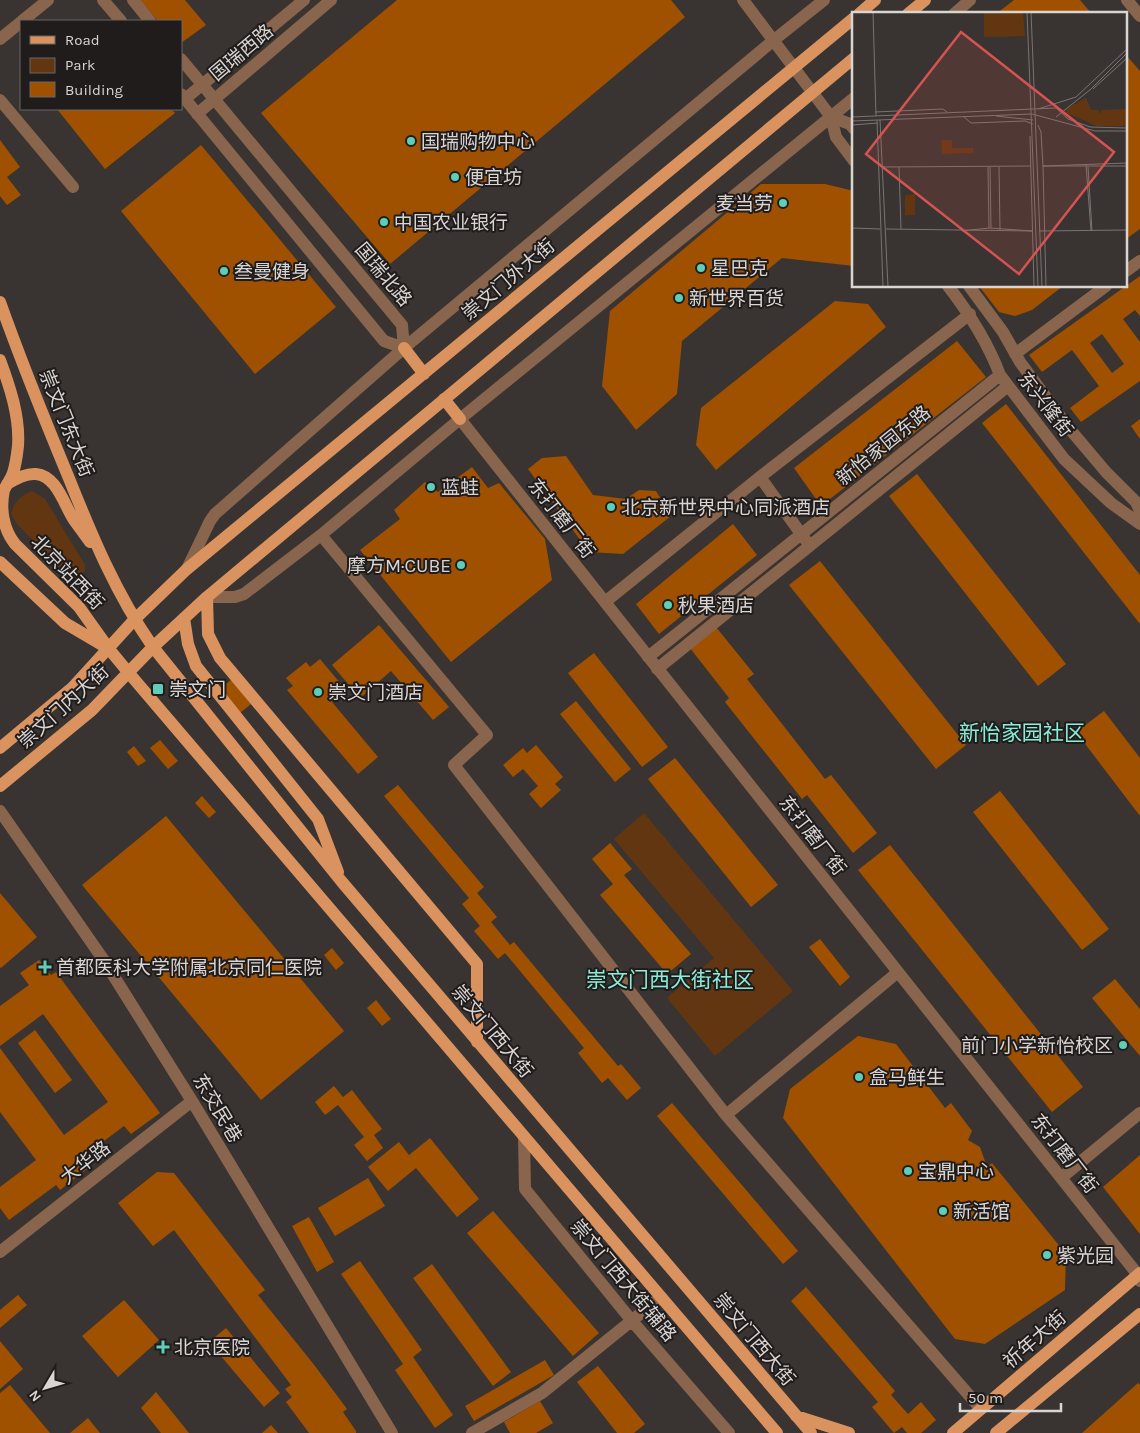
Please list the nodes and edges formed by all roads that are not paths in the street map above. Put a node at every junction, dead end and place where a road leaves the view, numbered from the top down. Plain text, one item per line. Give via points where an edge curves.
1 (48, 0) edge
2 (103, 0) edge
3 (133, 0) edge
4 (304, 0) edge
5 (331, 0) edge
6 (743, 0) edge
7 (824, 0) edge
8 (876, 0) edge
9 (925, 0) edge
10 (970, 0) edge
11 (1127, 0) edge
12 (861, 12) edge
13 (910, 12) edge
14 (956, 12) edge
15 (1140, 16) edge
16 (23, 20) edge
17 (120, 20) edge
18 (149, 20) edge
19 (852, 20) edge
20 (20, 23) edge
21 (0, 39) edge
22 (774, 40) junction
23 (182, 60) edge
24 (852, 60) edge
25 (794, 68) junction
26 (202, 84) junction
27 (812, 92) junction
28 (183, 97) edge
29 (214, 99) junction
30 (0, 100) edge
31 (852, 100) edge
32 (197, 114) junction
33 (831, 117) junction
34 (852, 126) edge
35 (852, 158) edge
36 (73, 187) dead end
37 (1140, 261) edge
38 (1128, 270) edge
39 (950, 288) edge
40 (971, 288) edge
41 (1103, 288) edge
42 (0, 302) edge
43 (970, 314) junction
44 (404, 348) junction
45 (1015, 354) junction
46 (0, 360) edge
47 (424, 374) junction
48 (1000, 375) junction
49 (1008, 386) junction
50 (444, 399) junction
51 (460, 419) junction
52 (760, 477) junction
53 (4, 485) edge
54 (1140, 511) edge
55 (1140, 524) edge
56 (320, 535) junction
57 (801, 535) junction
58 (810, 546) junction
59 (102, 558) junction
60 (0, 562) edge
61 (187, 569) junction
62 (206, 597) junction
63 (604, 602) junction
64 (184, 618) junction
65 (134, 620) junction
66 (153, 647) junction
67 (109, 649) junction
68 (648, 657) junction
69 (657, 668) junction
70 (128, 672) junction
71 (0, 748) edge
72 (0, 786) edge
73 (0, 811) edge
74 (342, 882) junction
75 (898, 972) junction
76 (477, 1042) junction
77 (192, 1101) junction
78 (1140, 1113) edge
79 (726, 1115) junction
80 (524, 1137) junction
81 (1061, 1178) junction
82 (0, 1252) edge
83 (1139, 1276) edge
84 (661, 1297) junction
85 (1140, 1314) edge
86 (632, 1321) junction
87 (981, 1409) junction
88 (796, 1416) junction
89 (764, 1418) junction
90 (386, 1430) edge
91 (472, 1433) edge
92 (729, 1433) edge
93 (766, 1433) edge
94 (777, 1433) edge
95 (810, 1433) edge
96 (849, 1433) edge
97 (953, 1433) edge
98 (996, 1433) edge

1 - 16 street
2 - 17 street
3 - 18 street
4 - 26 street, 国瑞西路
5 - 29 street, 国瑞西路
6 - 22 street
7 - 22 street, 崇文门外大街
8 - 12 main road
9 - 13 main road
10 - 14 street
11 - 15 street
19 - 25 main road, 崇文门外大街
20 - 21 street
22 - 25 street
22 - 44 street, 崇文门外大街
23 - 26 street, 国瑞北路
24 - 27 main road
25 - 27 street
25 - 47 main road, 崇文门外大街
26 - 28 street, 国瑞西路
26 - 29 street, 国瑞北路
27 - 33 street
27 - 50 main road
28 - 32 street
29 - 32 street, 国瑞西路
29 - 44 street, 国瑞北路 via 402,325
30 - 36 street
31 - 33 street
32 - 44 street via 384,341
33 - 34 street
33 - 35 street via 836,137
33 - 51 street
37 - 38 street
39 - 43 street, 东兴隆街
40 - 45 street, 东兴隆街 via 1004,332
41 - 45 street
42 - 59 main road, 崇文门东大街 via 28,381
43 - 48 street, 东兴隆街
43 - 52 street
44 - 47 main road
44 - 61 street, 崇文门外大街 via 215,514
45 - 54 street, 东兴隆街 via 1084,448 1136,502
46 - 53 main road via 11,395 18,445 16,462
47 - 61 main road, 崇文门外大街
48 - 49 street, 东兴隆街
48 - 57 street, 新怡家园东路
49 - 55 street, 东兴隆街 via 1064,459 1112,504
49 - 58 street, 新怡家园东路
50 - 51 main road
50 - 62 main road
51 - 56 street
51 - 63 street, 东打磨厂街
52 - 57 street
52 - 63 street
53 - 59 main road, 崇文门东大街 via 37,474 48,479
53 - 67 main road, 北京站西街 via 0,503 7,534 79,607
56 - 62 street via 244,594
56 - 79 street via 487,735 454,765
57 - 58 street
57 - 68 street, 新怡家园东路
58 - 69 street, 新怡家园东路
59 - 65 main road, 崇文门东大街
60 - 67 main road, 北京站西街 via 65,623
61 - 65 main road, 崇文门外大街
62 - 64 main road
62 - 76 main road via 208,634 220,658 477,964
63 - 68 street, 东打磨厂街
64 - 66 main road
64 - 74 main road via 196,666 318,819
65 - 66 main road, 崇文门东大街
65 - 67 main road, 崇文门外大街
66 - 70 main road
66 - 74 main road, 崇文门西大街
67 - 70 main road
67 - 71 main road, 崇文门内大街 via 73,687
68 - 69 street, 东打磨厂街
69 - 75 street, 东打磨厂街
70 - 72 main road, 崇文门内大街 via 92,710
70 - 80 main road
73 - 77 street, 东交民巷 via 104,959
74 - 76 main road, 崇文门西大街
75 - 79 street
75 - 81 street, 东打磨厂街
76 - 88 main road, 崇文门西大街
77 - 82 street, 大华路
77 - 90 street, 东交民巷
78 - 81 street
79 - 87 street
80 - 84 main road
80 - 86 street, 崇文门西大街辅路 via 525,1189
81 - 83 street, 东打磨厂街
83 - 87 main road, 祈年大街
84 - 86 street
84 - 89 main road
85 - 98 main road
86 - 91 street via 542,1393
86 - 92 street, 崇文门西大街辅路
87 - 97 main road, 祈年大街
88 - 95 main road, 崇文门西大街
88 - 96 main road
89 - 93 street
89 - 94 main road

